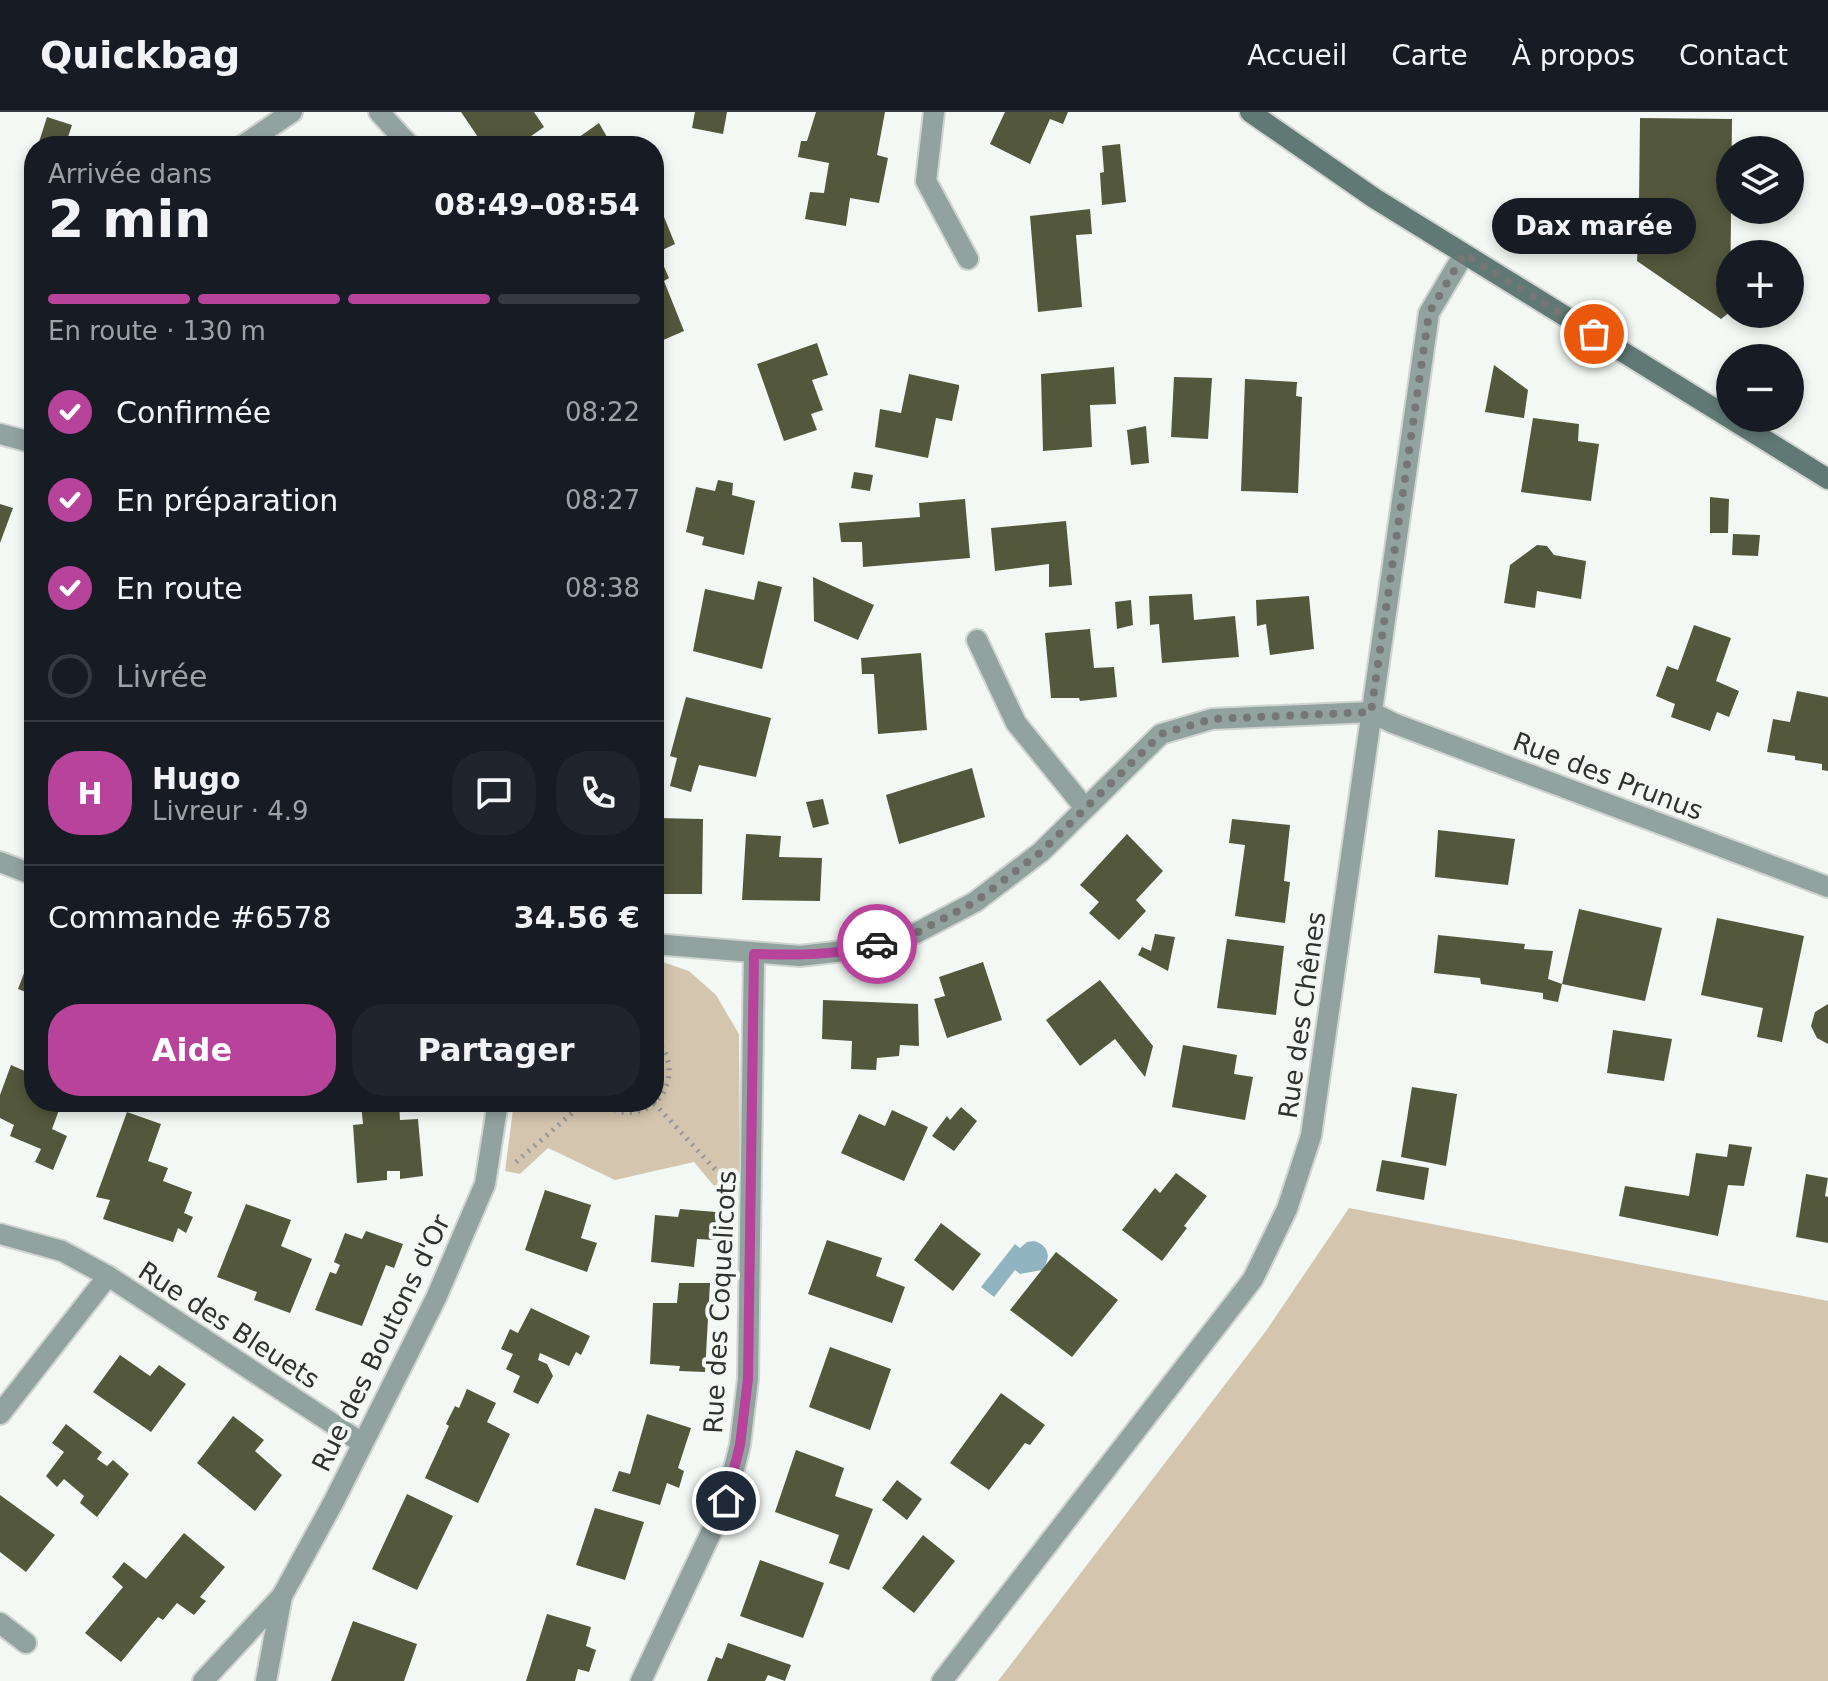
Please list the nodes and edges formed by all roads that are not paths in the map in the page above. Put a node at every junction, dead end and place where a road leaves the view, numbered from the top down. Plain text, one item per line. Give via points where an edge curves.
1 (292, 112) edge
2 (379, 112) edge
3 (934, 112) edge
4 (1250, 112) edge
5 (257, 136) edge
6 (401, 136) edge
7 (1464, 254) junction
8 (968, 259) dead end
9 (0, 434) edge
10 (24, 440) edge
11 (1828, 479) edge
12 (977, 640) dead end
13 (1371, 712) junction
14 (1085, 808) junction
15 (0, 862) edge
16 (24, 871) edge
17 (1828, 887) edge
18 (664, 945) edge
19 (754, 954) junction
20 (496, 1112) edge
21 (0, 1234) edge
22 (108, 1276) junction
23 (0, 1414) edge
24 (362, 1443) junction
25 (282, 1596) junction
26 (0, 1623) edge
27 (26, 1643) dead end
28 (203, 1681) edge
29 (266, 1681) edge
30 (641, 1681) edge
31 (942, 1681) edge

1 - 5 street
2 - 6 street
3 - 8 street via 926,181
4 - 7 main road
7 - 11 main road
7 - 13 street, Rue des Chênes via 1429,313
9 - 10 street
12 - 14 street via 1016,723
13 - 14 street via 1212,719 1161,734
13 - 17 street, Rue des Prunus
13 - 31 street, Rue des Chênes via 1311,1136 1287,1209 1253,1279
14 - 19 street via 1041,852 975,902 916,933 860,949 800,956
15 - 16 street
18 - 19 street
19 - 30 street, Rue des Coquelicots via 748,1379 740,1445 726,1501
20 - 24 street, Rue des Boutons d'Or via 485,1184 436,1298
21 - 22 street, Rue des Bleuets via 62,1251
22 - 23 street, Rue des Bleuets
22 - 24 street, Rue des Bleuets
24 - 25 street, Rue des Boutons d'Or
25 - 28 street, Rue des Boutons d'Or
25 - 29 street, Rue des Boutons d'Or
26 - 27 street

